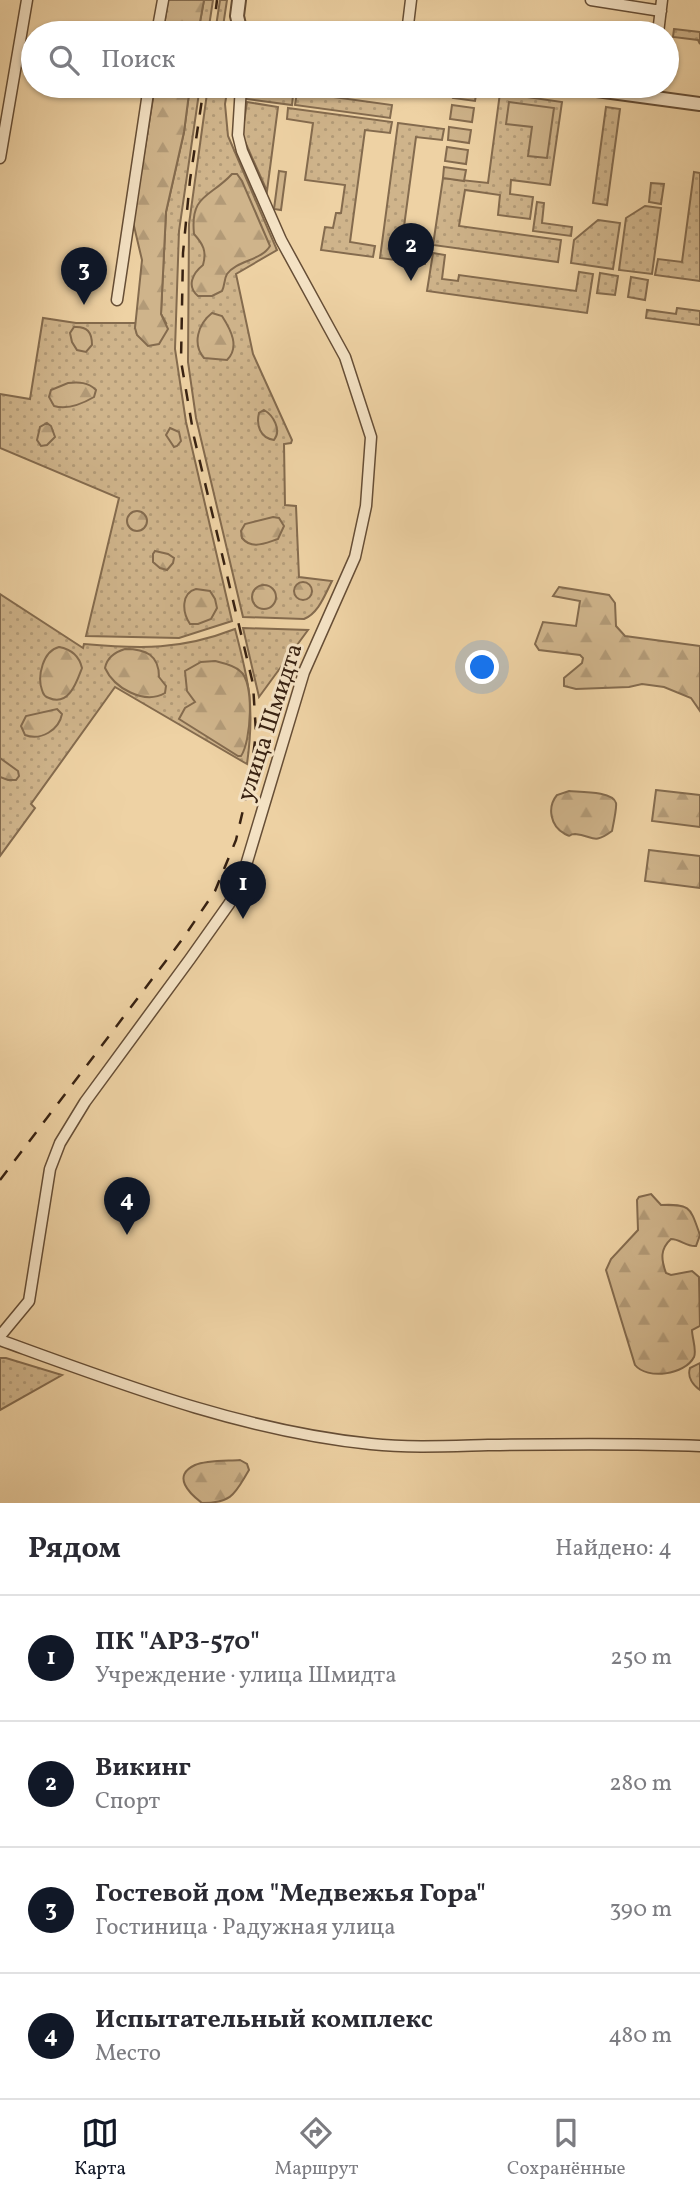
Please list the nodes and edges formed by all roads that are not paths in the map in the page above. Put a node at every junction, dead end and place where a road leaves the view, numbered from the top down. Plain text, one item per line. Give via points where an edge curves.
1 (27, 0) edge
2 (163, 0) edge
3 (239, 0) edge
4 (411, 0) edge
5 (591, 0) edge
6 (662, 5) edge
7 (23, 21) edge
8 (159, 21) edge
9 (238, 21) edge
10 (408, 21) edge
11 (21, 35) edge
12 (147, 98) edge
13 (240, 98) edge
14 (677, 98) edge
15 (700, 104) edge
16 (0, 158) edge
17 (117, 300) dead end
18 (0, 1338) edge
19 (700, 1446) edge

1 - 7 street
2 - 8 street
3 - 9 street
4 - 10 street
5 - 6 street
11 - 16 street
12 - 17 street
13 - 18 street, улица Шмидта via 242,151 285,247 345,357 371,430 366,506 355,557 303,672 240,885 85,1101 60,1143 50,1169 29,1301
14 - 15 street
18 - 19 street via 195,1408 343,1441 436,1447

